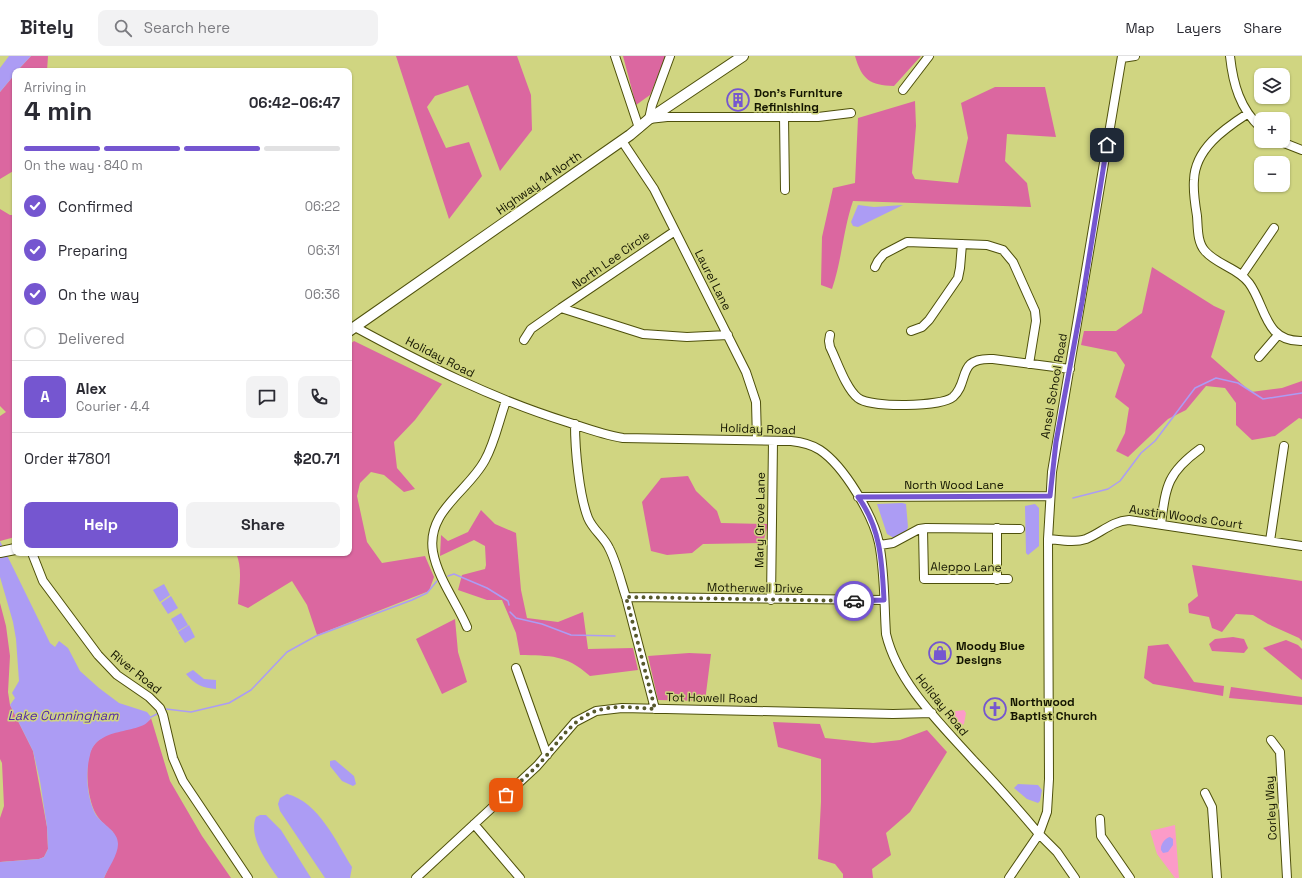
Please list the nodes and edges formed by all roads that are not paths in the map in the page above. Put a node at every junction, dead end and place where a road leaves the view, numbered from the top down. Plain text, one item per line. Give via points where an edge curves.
1 (615, 56) edge
2 (670, 56) edge
3 (743, 56) edge
4 (929, 56) edge
5 (1135, 56) edge
6 (1230, 56) edge
7 (1122, 57) edge
8 (903, 90) dead end
9 (851, 113) dead end
10 (1247, 114) junction
11 (784, 117) junction
12 (650, 120) junction
13 (1254, 121) edge
14 (639, 128) junction
15 (622, 141) junction
16 (1290, 145) edge
17 (1302, 150) edge
18 (785, 190) dead end
19 (1274, 228) dead end
20 (675, 231) junction
21 (962, 244) junction
22 (875, 267) dead end
23 (1242, 275) junction
24 (561, 308) junction
25 (352, 329) edge
26 (911, 331) dead end
27 (728, 335) junction
28 (830, 335) dead end
29 (1278, 335) junction
30 (524, 340) dead end
31 (1302, 341) edge
32 (1259, 357) dead end
33 (1029, 364) junction
34 (1070, 369) junction
35 (506, 401) junction
36 (575, 424) junction
37 (757, 440) junction
38 (773, 441) junction
39 (1284, 446) dead end
40 (1200, 449) dead end
41 (1050, 496) junction
42 (858, 497) junction
43 (1160, 524) junction
44 (997, 528) junction
45 (923, 529) junction
46 (1020, 529) dead end
47 (1048, 539) junction
48 (1270, 541) junction
49 (880, 545) junction
50 (1302, 546) edge
51 (12, 549) edge
52 (0, 552) edge
53 (33, 556) edge
54 (1008, 579) dead end
55 (997, 580) junction
56 (626, 597) junction
57 (771, 600) junction
58 (884, 600) junction
59 (467, 627) dead end
60 (516, 668) dead end
61 (655, 709) junction
62 (932, 712) junction
63 (1271, 740) dead end
64 (547, 754) junction
65 (1205, 793) dead end
66 (1100, 819) dead end
67 (474, 824) junction
68 (1039, 834) junction
69 (248, 878) edge
70 (416, 878) edge
71 (520, 878) edge
72 (1009, 878) edge
73 (1075, 878) edge
74 (1130, 878) edge
75 (1217, 878) edge
76 (1287, 878) edge

1 - 14 street
2 - 12 street via 652,105
3 - 12 main road, Highway 14 North
4 - 8 street
5 - 7 street
6 - 10 street via 1236,91
7 - 34 street, Ansel School Road
9 - 11 street via 818,117
10 - 13 street
10 - 23 street via 1215,137 1199,160 1194,180 1198,237 1201,246 1208,254
11 - 12 street via 667,117
11 - 18 street
12 - 14 main road, Highway 14 North
14 - 15 main road, Highway 14 North
15 - 20 street, Laurel Lane via 654,189
15 - 25 main road, Highway 14 North
16 - 17 street
19 - 23 street
20 - 24 street, North Lee Circle
20 - 27 street, Laurel Lane
21 - 22 street via 904,242 884,254
21 - 26 street via 958,278 929,320 922,327
21 - 33 street via 996,246 1011,258 1036,316
23 - 29 street via 1250,284 1266,319
24 - 27 street via 643,334 687,337
24 - 30 street, North Lee Circle via 531,329
25 - 35 street, Holiday Road
27 - 37 street, Laurel Lane via 753,392 757,413
28 - 33 street via 830,347 851,389 858,398 868,403 942,402 955,395 966,369 975,361 987,358
29 - 31 street
29 - 32 street
33 - 34 street
34 - 41 street, Ansel School Road via 1056,442
35 - 36 street, Holiday Road
35 - 59 street via 484,461 470,482 445,508 434,532 433,551 437,564
36 - 37 street, Holiday Road via 623,438
36 - 56 street via 587,513 610,549
37 - 38 street, Holiday Road
38 - 42 street, Holiday Road via 802,443 819,449 839,469
38 - 57 street, Mary Grove Lane
39 - 48 street
40 - 43 street via 1181,464 1170,479
41 - 42 street, North Wood Lane
41 - 47 street, Ansel School Road
42 - 49 street, Holiday Road via 872,520
43 - 47 street, Austin Woods Court via 1122,520 1084,540
43 - 48 street, Austin Woods Court
44 - 45 street
44 - 46 street
44 - 55 street
45 - 49 street via 893,543
45 - 55 street, Aleppo Lane via 924,579
47 - 68 street, Ansel School Road via 1049,778 1047,812
48 - 50 street, Austin Woods Court
49 - 58 street, Holiday Road
51 - 52 main road
53 - 69 street, River Road via 44,581 98,655 117,675 149,697 160,708 183,781
54 - 55 street, Aleppo Lane
56 - 57 street, Motherwell Drive
56 - 61 street
57 - 58 street, Motherwell Drive
58 - 62 street, Holiday Road via 886,634 892,655 907,681
60 - 64 street
61 - 62 street, Tot Howell Road via 893,714
61 - 64 street, Tot Howell Road via 608,708 589,713 575,722
62 - 68 street, Holiday Road
63 - 76 street, Corley Way via 1280,752
64 - 67 street, Tot Howell Road
65 - 75 street via 1212,807
66 - 74 street via 1101,836
67 - 70 street, Tot Howell Road
67 - 71 street
68 - 72 street, Ansel School Road
68 - 73 street via 1057,852

